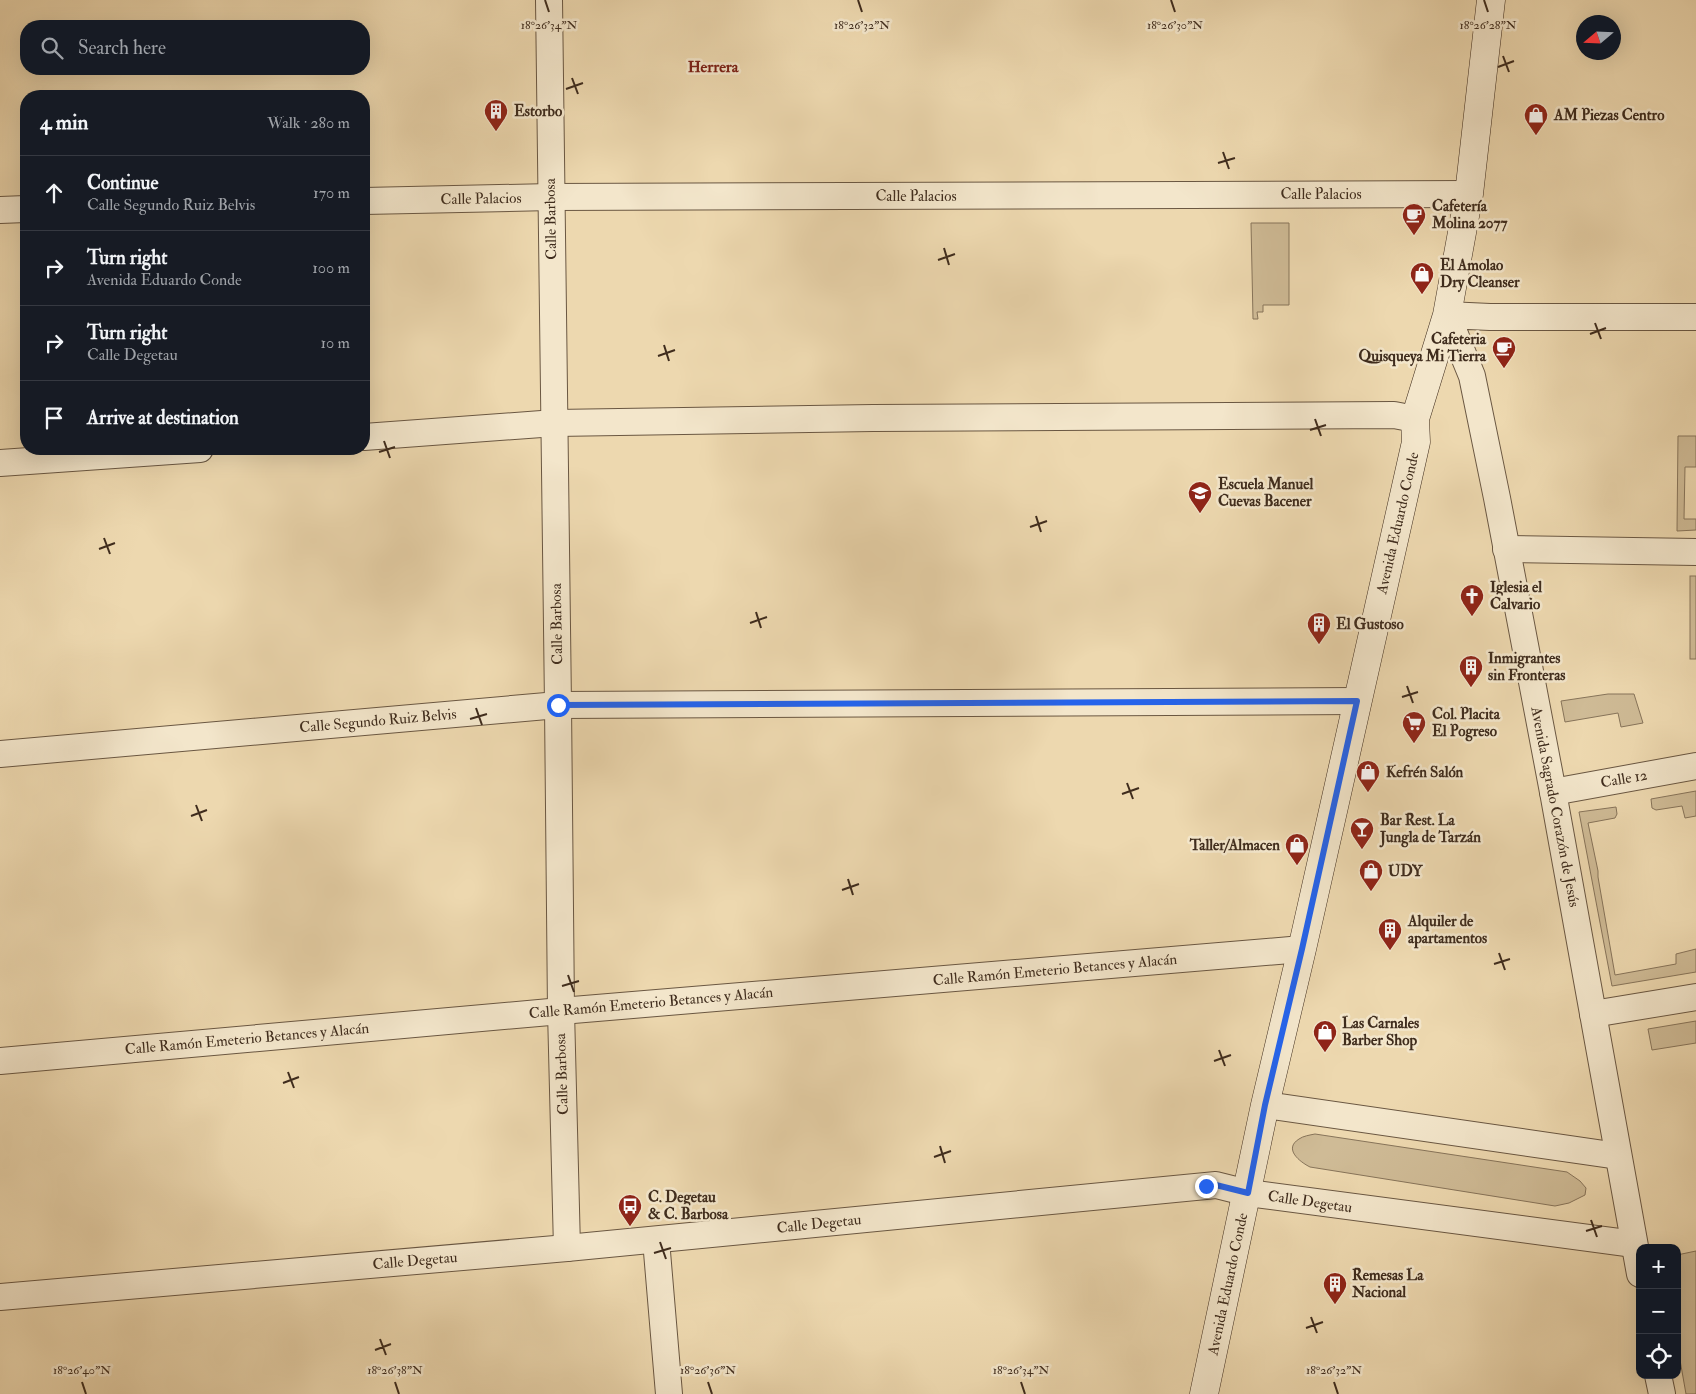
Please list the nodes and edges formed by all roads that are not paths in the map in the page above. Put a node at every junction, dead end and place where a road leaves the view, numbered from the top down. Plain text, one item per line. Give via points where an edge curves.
1 (549, 0) edge
2 (1491, 0) edge
3 (1469, 194) junction
4 (551, 197) junction
5 (370, 201) edge
6 (20, 209) edge
7 (0, 210) edge
8 (1447, 315) junction
9 (1696, 317) edge
10 (1415, 419) junction
11 (555, 424) junction
12 (370, 437) edge
13 (114, 455) edge
14 (0, 463) edge
15 (1506, 549) junction
16 (1696, 552) edge
17 (1357, 701) junction
18 (558, 705) junction
19 (0, 754) edge
20 (1696, 766) edge
21 (1553, 792) junction
22 (1302, 949) junction
23 (1696, 997) edge
24 (561, 1011) junction
25 (1593, 1014) junction
26 (0, 1061) edge
27 (1265, 1105) junction
28 (1618, 1156) junction
29 (1248, 1193) junction
30 (656, 1240) junction
31 (1634, 1244) junction
32 (567, 1248) junction
33 (1636, 1254) edge
34 (0, 1297) edge
35 (1659, 1379) edge
36 (669, 1394) edge
37 (1204, 1394) edge
38 (1662, 1394) edge

1 - 4 street, Calle Barbosa
2 - 3 street, Avenida Eduardo Conde
3 - 4 street, Calle Palacios
3 - 8 street, Avenida Eduardo Conde
4 - 5 street, Calle Palacios
4 - 11 street, Calle Barbosa
6 - 7 street
8 - 9 street
8 - 10 street, Avenida Eduardo Conde
8 - 15 street, Avenida Sagrado Corazón de Jesús via 1472,376
10 - 11 street via 1394,415 874,418
10 - 17 street, Avenida Eduardo Conde via 1416,442
11 - 12 street
11 - 18 street, Calle Barbosa
13 - 14 street
15 - 16 street
15 - 21 street, Avenida Sagrado Corazón de Jesús
17 - 18 street, Calle Segundo Ruiz Belvis
17 - 22 street, Avenida Eduardo Conde
18 - 19 street, Calle Segundo Ruiz Belvis
18 - 24 street, Calle Barbosa
20 - 21 street, Calle 12
21 - 25 street, Avenida Sagrado Corazón de Jesús
22 - 24 street, Calle Ramón Emeterio Betances y Alacán
22 - 27 street, Avenida Eduardo Conde
23 - 25 street
24 - 26 street, Calle Ramón Emeterio Betances y Alacán
24 - 32 street, Calle Barbosa
25 - 28 street, Avenida Sagrado Corazón de Jesús
27 - 28 street
27 - 29 street, Avenida Eduardo Conde
28 - 31 street, Avenida Sagrado Corazón de Jesús
29 - 30 street, Calle Degetau via 1216,1185
29 - 31 street, Calle Degetau
29 - 37 street, Avenida Eduardo Conde
30 - 32 street, Calle Degetau
30 - 36 street
31 - 33 street, Avenida Sagrado Corazón de Jesús
32 - 34 street, Calle Degetau
35 - 38 street

